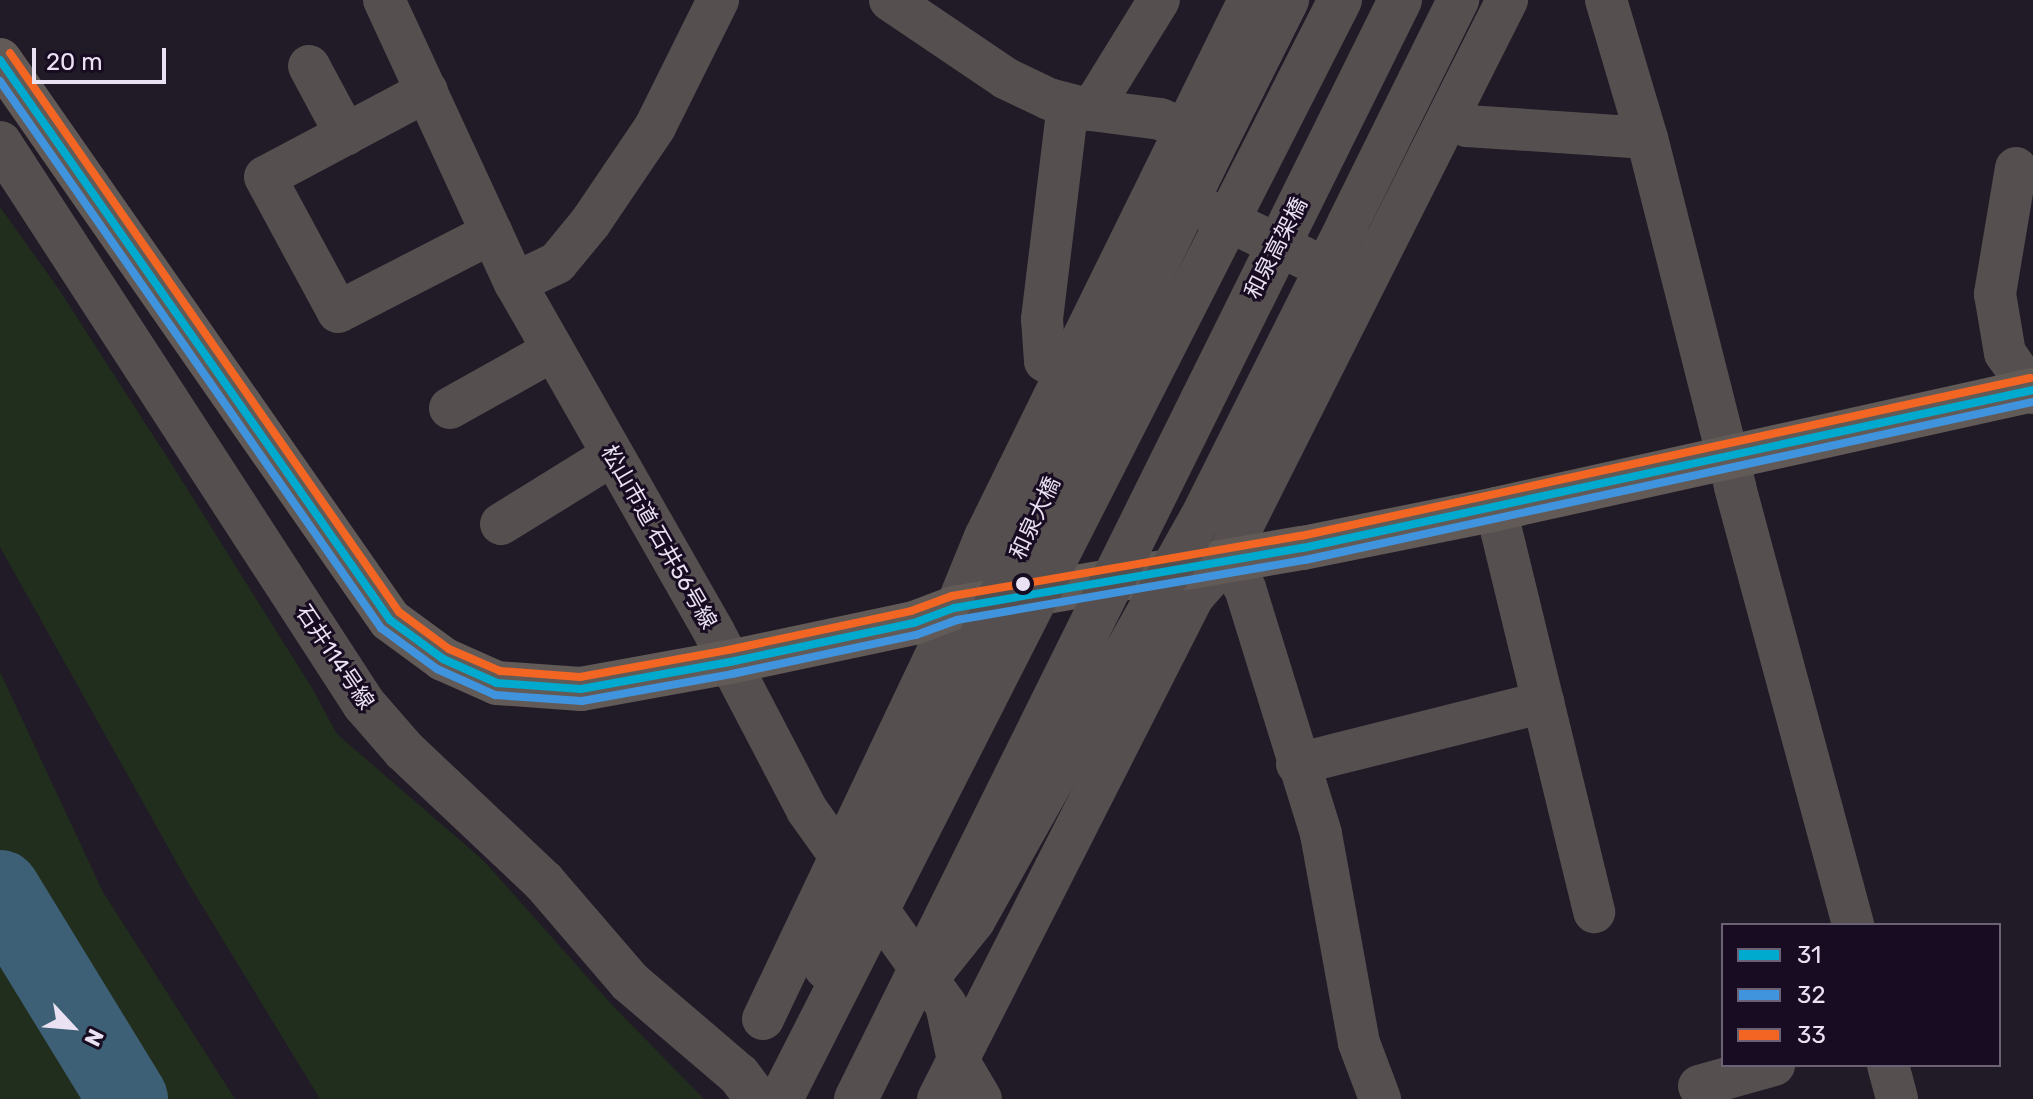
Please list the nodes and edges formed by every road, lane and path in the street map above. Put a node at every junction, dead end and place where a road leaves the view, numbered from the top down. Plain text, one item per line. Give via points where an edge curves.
1 (384, 0) edge
2 (718, 0) edge
3 (890, 0) edge
4 (1159, 0) edge
5 (1249, 0) edge
6 (1288, 0) edge
7 (1340, 0) edge
8 (1400, 0) edge
9 (1458, 0) edge
10 (1507, 0) edge
11 (1606, 0) edge
12 (0, 60) edge
13 (309, 66) dead end
14 (427, 91) junction
15 (1079, 108) junction
16 (1449, 116) junction
17 (346, 135) junction
18 (1647, 138) junction
19 (1198, 139) junction
20 (0, 143) edge
21 (2016, 168) dead end
22 (1156, 185) junction
23 (492, 233) junction
24 (515, 283) junction
25 (1364, 287) junction
26 (552, 351) junction
27 (1067, 371) junction
28 (2032, 391) edge
29 (450, 408) dead end
30 (611, 456) junction
31 (1728, 457) junction
32 (1496, 509) junction
33 (501, 524) dead end
34 (1226, 559) junction
35 (954, 608) junction
36 (730, 662) junction
37 (1543, 702) junction
38 (1297, 764) junction
39 (842, 854) junction
40 (1594, 912) dead end
41 (1852, 923) edge
42 (763, 1019) dead end
43 (895, 1020) junction
44 (958, 1060) junction
45 (1767, 1067) edge
46 (1889, 1067) edge
47 (788, 1084) edge
48 (1699, 1086) dead end
49 (757, 1099) edge
50 (856, 1099) edge
51 (938, 1099) edge
52 (981, 1099) edge
53 (1380, 1099) edge
54 (1897, 1099) edge

1 - 14 street, 松山市道 石井56号線
2 - 24 street via 655,127 590,223 557,263
3 - 15 street via 1005,78
4 - 15 street
5 - 19 street
6 - 19 street
7 - 47 street, 和泉大橋, bridge
8 - 43 street, 和泉高架橋, bridge
9 - 43 street, bridge via 1200,519 974,921
10 - 16 street
11 - 18 street
12 - 36 main road via 390,620 443,659 497,683 581,689
13 - 17 street
14 - 17 street
14 - 23 street, 松山市道 石井56号線
15 - 19 street via 1160,119
15 - 27 street via 1042,319 1045,361
16 - 18 street via 1467,126
16 - 25 street
17 - 23 street via 265,177 338,312
18 - 31 street
19 - 22 street
19 - 47 street, 和泉大橋, bridge via 1066,453 825,969
20 - 49 street, 石井114号線 via 364,704 404,750 544,882 630,982 739,1075
21 - 28 street via 1995,294 2005,353
22 - 25 street
22 - 27 street
23 - 24 street, 松山市道 石井56号線
24 - 26 street, 松山市道 石井56号線
25 - 34 street
26 - 29 street
26 - 30 street, 松山市道 石井56号線
27 - 35 street
28 - 31 main road
30 - 33 street
30 - 36 street, 松山市道 石井56号線
31 - 32 main road
31 - 41 street
32 - 34 main road
32 - 37 street
34 - 35 main road
34 - 38 street via 1245,588
34 - 44 street via 1193,597
35 - 36 main road via 914,623
35 - 39 street
36 - 39 street, 松山市道 石井56号線 via 807,810
37 - 38 street
37 - 40 street
38 - 53 street via 1321,834 1359,1043
39 - 42 street
39 - 44 street, 松山市道 石井56号線 via 946,1005
43 - 50 street, bridge
44 - 51 street
44 - 52 street, 松山市道 石井56号線
45 - 48 street
46 - 54 street

